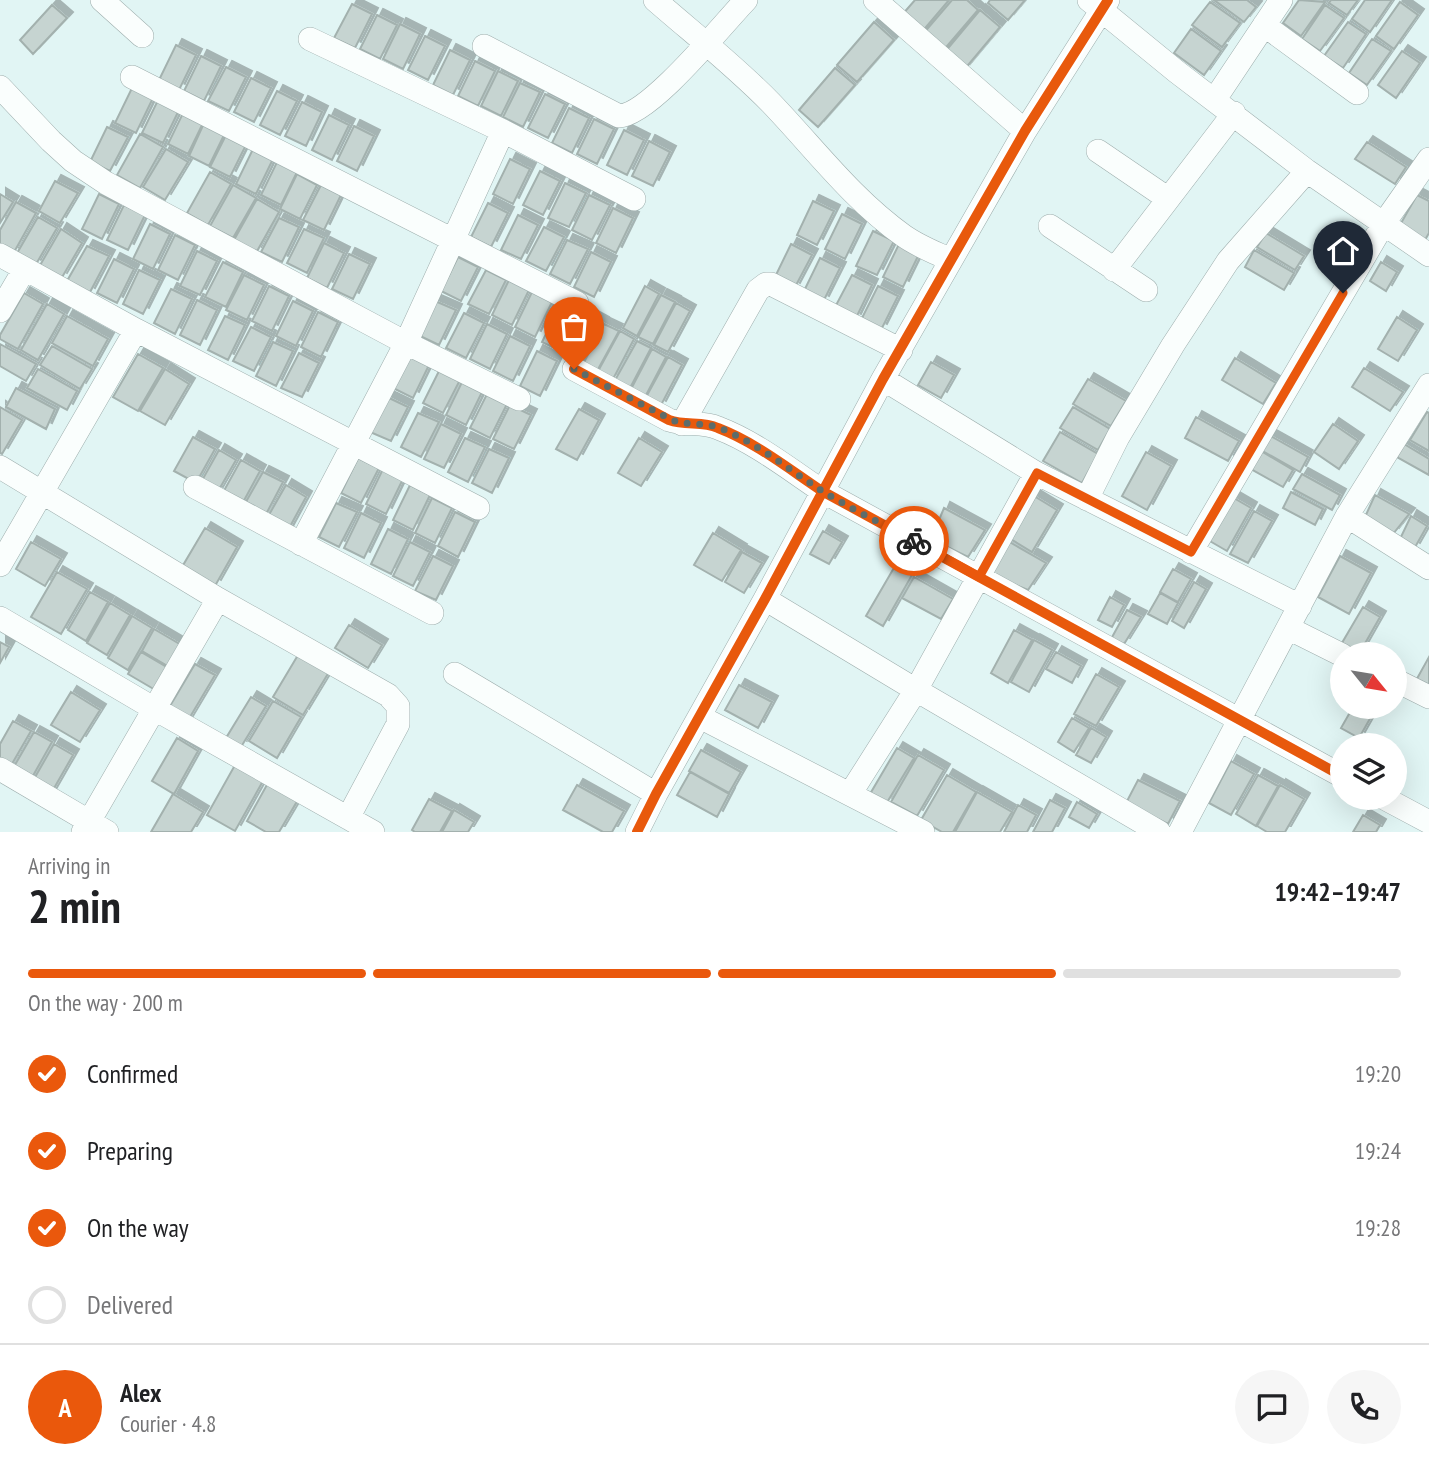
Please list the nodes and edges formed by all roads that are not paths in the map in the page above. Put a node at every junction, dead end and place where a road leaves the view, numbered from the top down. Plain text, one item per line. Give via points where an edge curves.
1 (102, 0) edge
2 (655, 0) edge
3 (746, 0) edge
4 (875, 0) edge
5 (1281, 0) edge
6 (1099, 4) edge
7 (1264, 25) junction
8 (142, 36) dead end
9 (310, 39) dead end
10 (706, 42) junction
11 (484, 46) dead end
12 (132, 77) dead end
13 (0, 87) edge
14 (1357, 93) dead end
15 (1215, 99) junction
16 (1234, 113) junction
17 (502, 131) junction
18 (1024, 131) junction
19 (1098, 151) dead end
20 (1429, 159) edge
21 (1307, 171) junction
22 (1167, 198) junction
23 (634, 199) dead end
24 (1384, 223) junction
25 (1050, 226) dead end
26 (452, 241) junction
27 (0, 255) edge
28 (1429, 255) edge
29 (951, 261) junction
30 (24, 270) junction
31 (1114, 270) junction
32 (1146, 290) dead end
33 (577, 303) dead end
34 (0, 310) edge
35 (136, 330) junction
36 (406, 343) junction
37 (901, 350) junction
38 (574, 369) dead end
39 (883, 379) junction
40 (1429, 385) edge
41 (519, 400) dead end
42 (682, 424) junction
43 (352, 444) junction
44 (0, 467) edge
45 (1037, 473) junction
46 (195, 487) dead end
47 (822, 491) junction
48 (42, 492) junction
49 (1087, 499) junction
50 (478, 508) dead end
51 (1347, 516) junction
52 (301, 544) junction
53 (1191, 552) junction
54 (0, 565) edge
55 (1429, 568) edge
56 (979, 577) junction
57 (218, 599) junction
58 (765, 599) junction
59 (1300, 606) junction
60 (432, 613) dead end
61 (0, 618) edge
62 (1288, 628) junction
63 (1330, 649) edge
64 (455, 674) dead end
65 (1407, 686) edge
66 (916, 691) junction
67 (1429, 697) edge
68 (153, 708) junction
69 (700, 717) junction
70 (1240, 721) junction
71 (0, 769) edge
72 (1330, 770) edge
73 (656, 794) junction
74 (850, 794) junction
75 (1406, 810) edge
76 (348, 818) junction
77 (1429, 822) edge
78 (93, 828) edge
79 (373, 832) edge
80 (638, 832) edge
81 (923, 832) edge
82 (1159, 832) edge
83 (1180, 832) edge

1 - 8 street
2 - 10 street
3 - 10 street
4 - 18 street
5 - 7 street
6 - 15 street
6 - 18 street
7 - 14 street
7 - 15 street
9 - 17 street
10 - 11 street via 656,95 627,116 619,116
10 - 29 street via 865,205 906,237
12 - 26 street
13 - 36 street via 73,161 106,183
15 - 16 street
16 - 21 street
16 - 22 street
17 - 23 street
17 - 26 street
18 - 29 street
19 - 22 street
20 - 24 street
21 - 24 street
21 - 49 street via 1228,261 1118,437
22 - 31 street
24 - 28 street
24 - 53 street
25 - 31 street
26 - 33 street
26 - 36 street
27 - 30 street
29 - 37 street
30 - 34 street
30 - 35 street
31 - 32 street
35 - 43 street
35 - 48 street
36 - 41 street
36 - 43 street
37 - 39 street
37 - 42 street via 766,284 758,290
38 - 42 street
39 - 45 street
39 - 47 street
40 - 51 street
42 - 47 street via 718,428
43 - 50 street
43 - 52 street
44 - 48 street
45 - 49 street
45 - 56 street
46 - 52 street
47 - 56 street
47 - 58 street
48 - 54 street
48 - 57 street
49 - 53 street
51 - 55 street
51 - 59 street
52 - 60 street
53 - 59 street
56 - 66 street
56 - 70 street
57 - 68 street
57 - 76 street via 388,695 398,706 398,723
58 - 66 street
58 - 69 street
59 - 62 street
61 - 68 street
62 - 63 street
62 - 70 street
64 - 73 street
65 - 67 street
66 - 74 street
66 - 82 street
68 - 76 street
68 - 78 street
69 - 73 street
69 - 74 street
70 - 72 street
70 - 83 street
71 - 78 street
73 - 80 street
74 - 81 street
75 - 77 street
76 - 79 street

